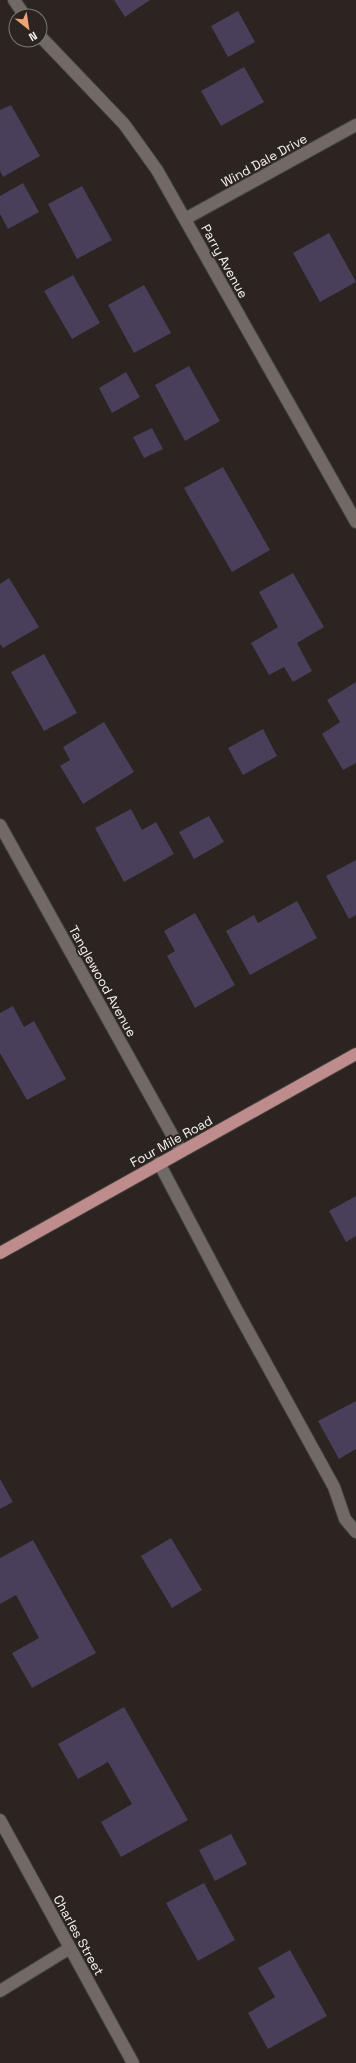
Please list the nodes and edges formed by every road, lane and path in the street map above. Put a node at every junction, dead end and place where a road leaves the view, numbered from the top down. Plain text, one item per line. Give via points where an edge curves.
1 (48, 44) edge
2 (356, 125) edge
3 (185, 219) junction
4 (356, 522) edge
5 (0, 825) edge
6 (356, 1054) edge
7 (181, 1151) junction
8 (159, 1163) junction
9 (0, 1253) edge
10 (356, 1532) edge
11 (0, 1820) edge
12 (70, 1948) junction
13 (0, 1990) edge
14 (133, 2063) edge

1 - 3 street, Parry Avenue via 124,124 157,170
2 - 3 street, Wind Dale Drive
3 - 4 street, Parry Avenue
5 - 7 street, Tanglewood Avenue
6 - 7 main road, Four Mile Road
7 - 8 main road, Four Mile Road
8 - 9 main road, Four Mile Road
8 - 10 street via 334,1487 344,1519
11 - 12 street, Charles Street
12 - 13 street
12 - 14 street, Charles Street

